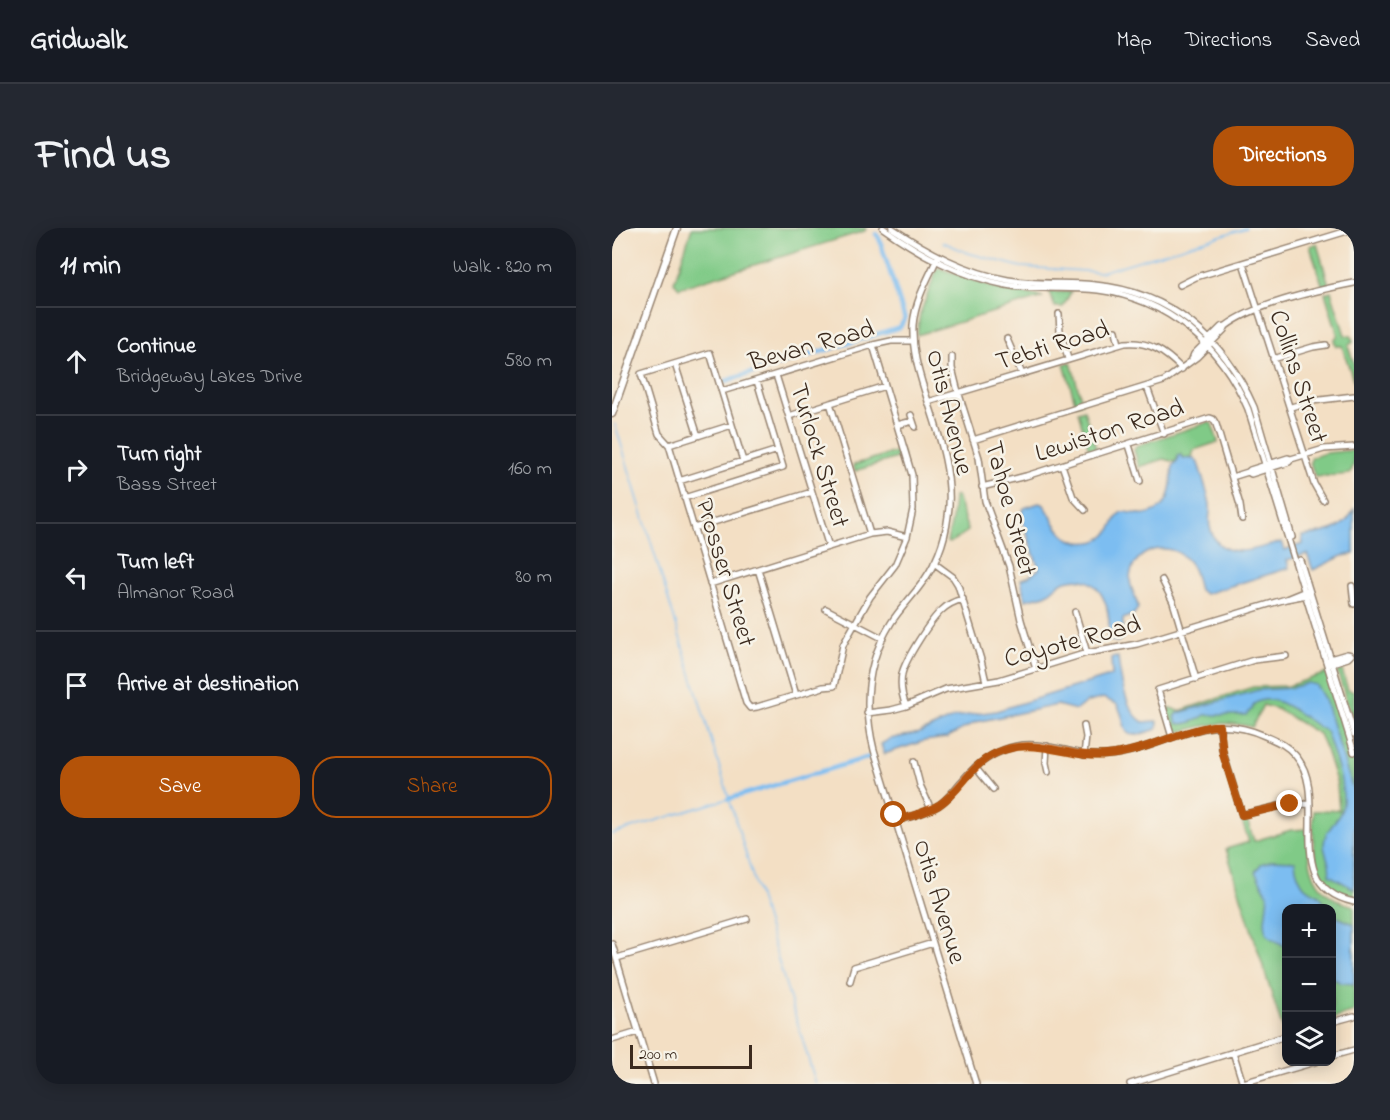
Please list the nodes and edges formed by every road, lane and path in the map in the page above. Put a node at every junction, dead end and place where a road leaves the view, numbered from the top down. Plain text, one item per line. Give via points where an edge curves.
1 (677, 228) edge
2 (883, 228) edge
3 (892, 228) edge
4 (1354, 229) edge
5 (937, 259) junction
6 (1244, 263) junction
7 (1354, 283) edge
8 (1180, 285) dead end
9 (1257, 309) junction
10 (1059, 314) dead end
11 (1116, 330) dead end
12 (1007, 339) dead end
13 (913, 341) junction
14 (1209, 342) junction
15 (1119, 344) junction
16 (873, 345) junction
17 (1326, 345) dead end
18 (952, 357) dead end
19 (1068, 359) junction
20 (1273, 359) junction
21 (675, 364) junction
22 (1182, 369) junction
23 (1022, 374) junction
24 (776, 375) junction
25 (757, 381) junction
26 (885, 386) junction
27 (1147, 387) junction
28 (722, 391) junction
29 (959, 393) junction
30 (1354, 396) edge
31 (928, 402) junction
32 (830, 403) junction
33 (1291, 407) junction
34 (612, 414) edge
35 (789, 416) junction
36 (897, 425) junction
37 (732, 426) junction
38 (915, 427) dead end
39 (1164, 434) junction
40 (698, 436) junction
41 (974, 440) junction
42 (1129, 445) junction
43 (669, 446) junction
44 (1354, 447) edge
45 (778, 450) junction
46 (1305, 455) junction
47 (743, 460) junction
48 (1062, 465) junction
49 (1269, 466) junction
50 (1232, 477) junction
51 (679, 481) junction
52 (1140, 481) dead end
53 (982, 487) junction
54 (812, 492) junction
55 (684, 498) junction
56 (1323, 500) dead end
57 (1085, 510) dead end
58 (1242, 519) dead end
59 (694, 528) junction
60 (870, 534) junction
61 (908, 537) junction
62 (829, 547) junction
63 (934, 563) junction
64 (758, 569) junction
65 (1162, 580) dead end
66 (710, 584) junction
67 (1352, 586) dead end
68 (1308, 593) junction
69 (963, 599) junction
70 (1354, 604) edge
71 (826, 609) dead end
72 (1075, 612) dead end
73 (854, 624) junction
74 (1182, 631) junction
75 (882, 638) junction
76 (1087, 653) junction
77 (1352, 654) edge
78 (1286, 656) dead end
79 (1329, 662) junction
80 (1036, 669) junction
81 (1196, 679) junction
82 (986, 682) junction
83 (796, 695) junction
84 (906, 706) junction
85 (867, 712) junction
86 (1084, 726) dead end
87 (1220, 726) junction
88 (1354, 734) edge
89 (1172, 737) junction
90 (1047, 746) junction
91 (1354, 752) edge
92 (1084, 755) junction
93 (914, 762) dead end
94 (975, 767) junction
95 (1048, 772) dead end
96 (993, 789) dead end
97 (1310, 804) junction
98 (931, 809) junction
99 (896, 821) junction
100 (1354, 902) edge
101 (747, 919) dead end
102 (933, 943) junction
103 (612, 944) edge
104 (617, 958) junction
105 (850, 981) dead end
106 (1354, 1016) edge
107 (1336, 1021) edge
108 (638, 1032) junction
109 (1282, 1037) edge
110 (612, 1040) edge
111 (1354, 1050) edge
112 (1233, 1052) junction
113 (1336, 1055) edge
114 (1302, 1066) edge
115 (654, 1084) edge
116 (976, 1084) edge
117 (1130, 1084) edge
118 (1243, 1084) edge

1 - 34 main road
2 - 5 street via 911,248
3 - 5 street
4 - 6 street
5 - 13 street, Otis Avenue via 916,310
5 - 14 street via 1026,283 1096,285 1130,292 1181,315
6 - 8 street
6 - 9 street, Collins Street
7 - 9 street
9 - 14 street via 1221,327
9 - 20 street, Collins Street
10 - 19 street
11 - 15 street
12 - 23 street
13 - 16 street, Bevan Road
13 - 31 street, Otis Avenue
14 - 22 street
14 - 49 street via 1240,390
15 - 19 street, Tebti Road
15 - 22 street, Tebti Road via 1154,347
16 - 24 street, Bevan Road
16 - 26 street
17 - 20 street
18 - 29 street, Tahoe Street
19 - 23 street, Tebti Road
20 - 33 street, Collins Street
21 - 28 street via 710,353
21 - 40 street
21 - 43 street, Prosser Street via 641,374 659,434
22 - 27 street
23 - 29 street, Tebti Road
24 - 25 street, Bevan Road
24 - 35 street, Turlock Street
25 - 28 street, Bevan Road
25 - 45 street
26 - 32 street
26 - 36 street
27 - 39 street
27 - 41 street
28 - 37 street
29 - 31 street, Tebti Road
29 - 41 street, Tahoe Street
30 - 33 street
31 - 63 street, Otis Avenue via 951,486 948,518
32 - 35 street
32 - 60 street
33 - 46 street, Collins Street
35 - 54 street, Turlock Street
36 - 38 street via 912,418
36 - 61 street via 913,487
37 - 40 street
37 - 47 street
39 - 42 street, Lewiston Road
39 - 50 street, Lewiston Road via 1213,419
40 - 43 street
41 - 53 street, Tahoe Street
42 - 48 street, Lewiston Road
42 - 52 street
43 - 51 street, Prosser Street
44 - 46 street
45 - 47 street
45 - 55 street via 783,467
46 - 49 street
46 - 56 street, Collins Street
47 - 51 street
48 - 53 street, Lewiston Road
48 - 57 street via 1073,497
49 - 50 street
49 - 68 street
50 - 58 street
51 - 55 street, Prosser Street
53 - 80 street, Tahoe Street via 1009,566
54 - 59 street
54 - 62 street, Turlock Street
55 - 59 street, Prosser Street
59 - 66 street, Prosser Street
60 - 61 street via 887,532
60 - 62 street
61 - 73 street via 895,565
62 - 64 street
63 - 69 street via 953,577
63 - 75 street, Otis Avenue
64 - 66 street
64 - 83 street
65 - 74 street
66 - 83 street, Prosser Street via 750,708
67 - 70 street
68 - 74 street, Coyote Road
68 - 79 street
69 - 82 street
69 - 84 street via 938,613 907,661 902,685
71 - 73 street
72 - 76 street
73 - 75 street
73 - 83 street via 843,645 834,686
74 - 76 street, Coyote Road
74 - 81 street
75 - 85 street, Otis Avenue via 870,672
76 - 80 street, Coyote Road
77 - 79 street
78 - 81 street via 1254,660
79 - 88 street
79 - 91 street
80 - 82 street, Coyote Road
81 - 89 street via 1158,690
82 - 84 street, Coyote Road via 946,689
84 - 85 street, Coyote Road
85 - 99 street, Otis Avenue via 874,750
86 - 92 street
87 - 89 street
87 - 97 street via 1256,731 1284,744 1307,776
87 - 97 street via 1223,754 1242,815 1283,805
89 - 92 street via 1109,755
90 - 92 street
90 - 94 street via 1004,749
90 - 95 street
93 - 98 street
94 - 96 street
94 - 98 street via 945,800
97 - 100 street via 1310,853 1317,877 1330,892
98 - 99 street
99 - 102 street, Otis Avenue
101 - 104 street
102 - 105 street via 854,967
102 - 116 street, Otis Avenue
103 - 104 street
104 - 108 street
106 - 107 street
108 - 110 street
108 - 115 street
109 - 112 street
111 - 113 street
112 - 117 street
112 - 118 street
114 - 118 street

